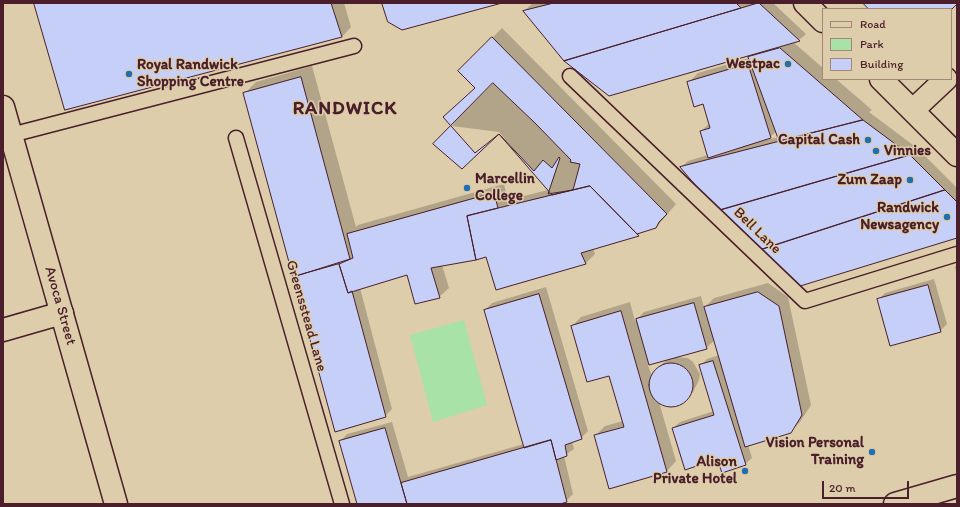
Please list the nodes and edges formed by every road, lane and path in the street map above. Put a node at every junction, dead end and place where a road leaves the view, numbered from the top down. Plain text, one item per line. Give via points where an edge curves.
1 (805, 3) edge
2 (822, 20) edge
3 (354, 46) dead end
4 (570, 76) dead end
5 (882, 80) edge
6 (945, 80) edge
7 (3, 107) edge
8 (913, 110) junction
9 (11, 134) junction
10 (236, 138) dead end
11 (957, 155) edge
12 (957, 254) edge
13 (62, 313) junction
14 (3, 330) edge
15 (957, 486) edge
16 (116, 504) edge
17 (342, 504) edge
18 (895, 504) edge

1 - 2 main road
3 - 9 lane
4 - 12 lane, Bell Lane via 805,301
5 - 8 main road
6 - 8 main road
7 - 9 main road, Avoca Street
8 - 11 main road
9 - 13 main road, Avoca Street
10 - 17 lane, Greensstead Lane
13 - 14 main road
13 - 16 main road, Avoca Street
15 - 18 main road

